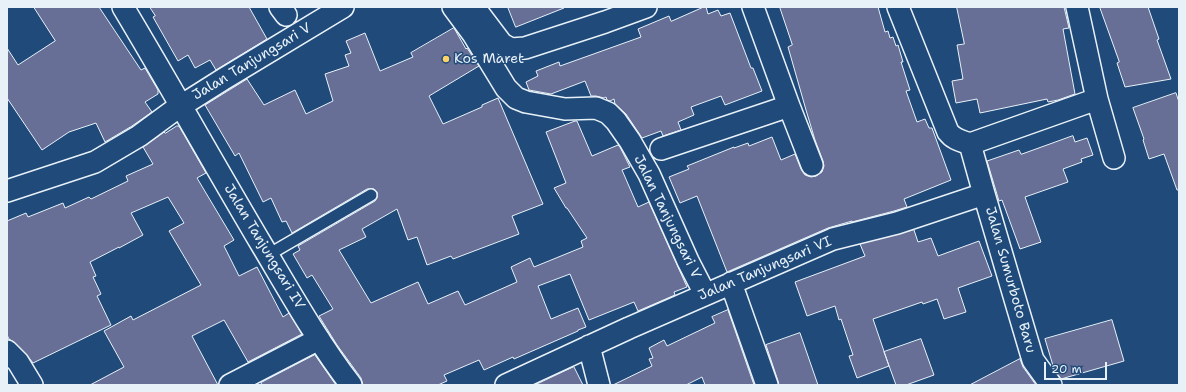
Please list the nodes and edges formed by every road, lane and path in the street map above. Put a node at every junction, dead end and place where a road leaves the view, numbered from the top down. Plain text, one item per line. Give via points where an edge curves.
1 (123, 7) edge
2 (343, 7) edge
3 (453, 7) edge
4 (474, 7) edge
5 (646, 7) edge
6 (753, 7) edge
7 (898, 7) edge
8 (1077, 7) edge
9 (1097, 99) junction
10 (182, 106) junction
11 (789, 106) junction
12 (970, 144) junction
13 (661, 149) dead end
14 (1114, 158) dead end
15 (812, 165) dead end
16 (7, 191) edge
17 (984, 194) junction
18 (371, 195) dead end
19 (268, 255) junction
20 (731, 283) junction
21 (705, 294) junction
22 (319, 339) junction
23 (589, 346) junction
24 (7, 351) edge
25 (32, 385) edge
26 (230, 385) edge
27 (352, 385) edge
28 (506, 385) edge
29 (599, 385) edge
30 (767, 385) edge
31 (1051, 385) edge

1 - 10 street, Jalan Tanjungsari IV
2 - 10 street, Jalan Tanjungsari V
3 - 21 street, Jalan Tanjungsari V via 506,88 516,98 565,109 596,108 608,113 616,121 650,174
4 - 5 street via 502,44 511,49 525,48
6 - 11 street
7 - 12 street via 948,132 952,137
8 - 9 street
9 - 12 street
9 - 14 street
10 - 16 street, Jalan Tanjungsari V via 95,162
10 - 19 street, Jalan Tanjungsari IV
11 - 13 street
11 - 15 street
12 - 17 street
17 - 20 street, Jalan Tanjungsari VI via 897,223 833,240
17 - 31 street, Jalan Sumurboto Baru via 1033,360
18 - 19 lane
19 - 22 street, Jalan Tanjungsari IV
20 - 21 street, Jalan Tanjungsari VI
20 - 30 street
21 - 23 street, Jalan Tanjungsari VI
22 - 26 street
22 - 27 street, Jalan Tanjungsari IV
23 - 28 street, Jalan Tanjungsari VI
23 - 29 street
24 - 25 street

